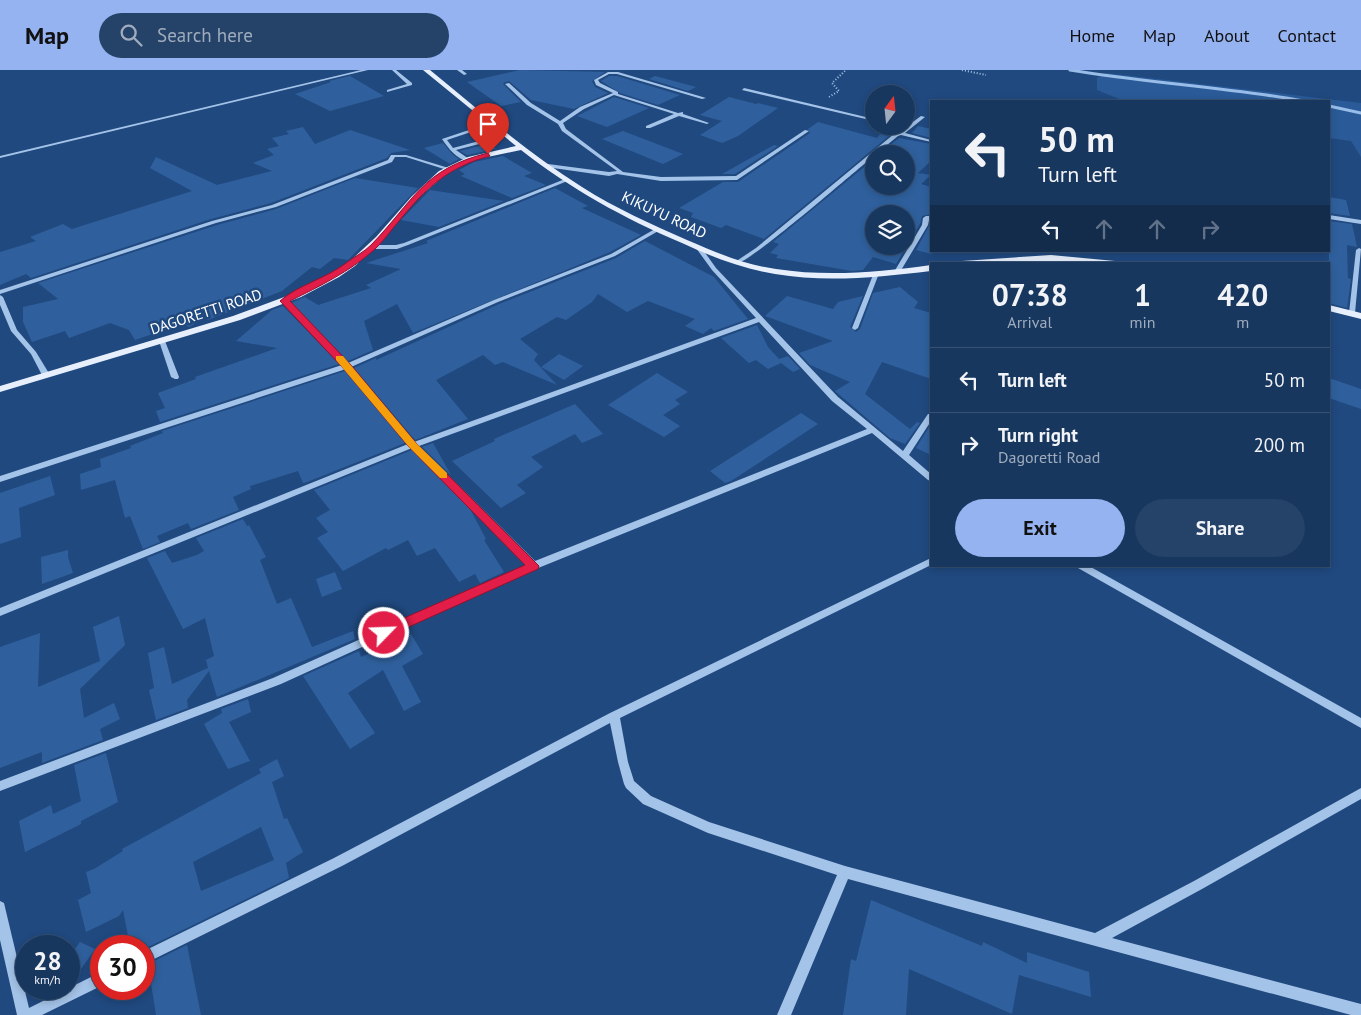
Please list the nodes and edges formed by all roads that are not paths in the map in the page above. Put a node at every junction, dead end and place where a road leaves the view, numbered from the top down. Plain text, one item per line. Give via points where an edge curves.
1 (366, 70) edge
2 (394, 70) edge
3 (426, 70) edge
4 (459, 70) edge
5 (465, 74) dead end
6 (507, 84) dead end
7 (744, 89) dead end
8 (389, 91) dead end
9 (614, 94) junction
10 (704, 98) dead end
11 (681, 113) junction
12 (923, 117) dead end
13 (865, 118) edge
14 (707, 122) dead end
15 (560, 123) junction
16 (915, 123) edge
17 (492, 124) junction
18 (648, 127) dead end
19 (472, 130) junction
20 (807, 132) dead end
21 (896, 135) edge
22 (903, 135) edge
23 (930, 141) edge
24 (524, 147) junction
25 (452, 150) junction
26 (0, 157) edge
27 (467, 160) junction
28 (548, 166) junction
29 (449, 169) junction
30 (619, 173) junction
31 (567, 180) junction
32 (1330, 217) edge
33 (930, 218) edge
34 (1361, 222) edge
35 (657, 230) junction
36 (373, 247) junction
37 (699, 248) junction
38 (1358, 250) dead end
39 (985, 262) edge
40 (1094, 262) edge
41 (737, 263) junction
42 (930, 268) edge
43 (897, 272) junction
44 (875, 276) junction
45 (0, 292) edge
46 (0, 297) edge
47 (284, 301) junction
48 (1330, 308) edge
49 (1356, 315) edge
50 (760, 318) junction
51 (855, 328) dead end
52 (162, 341) junction
53 (347, 366) junction
54 (46, 375) junction
55 (175, 377) dead end
56 (0, 389) edge
57 (930, 418) edge
58 (872, 430) junction
59 (413, 445) junction
60 (905, 455) junction
61 (930, 477) edge
62 (0, 479) edge
63 (930, 561) edge
64 (534, 566) junction
65 (1083, 567) edge
66 (0, 612) edge
67 (614, 716) junction
68 (1361, 723) edge
69 (0, 786) edge
70 (1361, 793) edge
71 (846, 872) junction
72 (0, 907) edge
73 (1097, 939) junction
74 (155, 953) edge
75 (90, 984) edge
76 (1361, 1011) edge
77 (26, 1015) edge
78 (784, 1015) edge

1 - 26 street
2 - 8 street via 410,84
3 - 17 main road, KIKUYU ROAD
4 - 5 street
6 - 15 street via 528,104
7 - 13 street
9 - 10 street via 596,80 608,73 617,73
9 - 11 street
9 - 15 street via 582,108
11 - 14 street
11 - 18 street
12 - 16 street
15 - 30 street via 564,130
17 - 19 street
17 - 24 main road, KIKUYU ROAD
19 - 25 street via 444,139
19 - 25 street via 481,142
20 - 30 street via 737,178 661,179
21 - 41 street
22 - 23 street
24 - 27 main road, DAGORETTI ROAD
24 - 28 main road, KIKUYU ROAD
25 - 27 street
27 - 29 main road, DAGORETTI ROAD
28 - 30 street
28 - 31 main road, KIKUYU ROAD
29 - 36 main road, DAGORETTI ROAD via 415,196
29 - 45 street via 406,156 393,156 381,164 274,206 214,222
31 - 35 main road, KIKUYU ROAD
31 - 36 street via 406,244
32 - 34 street
33 - 43 street via 926,218
35 - 37 main road, KIKUYU ROAD
35 - 53 street via 613,255 496,301
36 - 47 main road, DAGORETTI ROAD via 336,275
37 - 41 main road, KIKUYU ROAD
37 - 50 street via 714,270
38 - 49 street
39 - 40 main road via 1051,258
41 - 44 main road, KIKUYU ROAD via 776,272
42 - 43 main road, KIKUYU ROAD
43 - 44 main road, KIKUYU ROAD
44 - 51 street
46 - 54 street via 14,331 34,353
47 - 52 main road, DAGORETTI ROAD
47 - 53 street
48 - 49 main road
50 - 58 street via 834,399
50 - 59 street
52 - 54 main road, DAGORETTI ROAD
52 - 55 street
53 - 59 street
53 - 62 street
54 - 56 main road, DAGORETTI ROAD
57 - 60 street
58 - 60 street
58 - 64 street
59 - 64 street
59 - 66 street
60 - 61 street
63 - 67 street
64 - 69 street via 277,681
65 - 68 street
67 - 71 street via 622,762 630,784 647,800 708,827
67 - 74 street via 338,862
70 - 73 street
71 - 73 street
71 - 78 street
72 - 77 street
73 - 76 street
75 - 77 street

